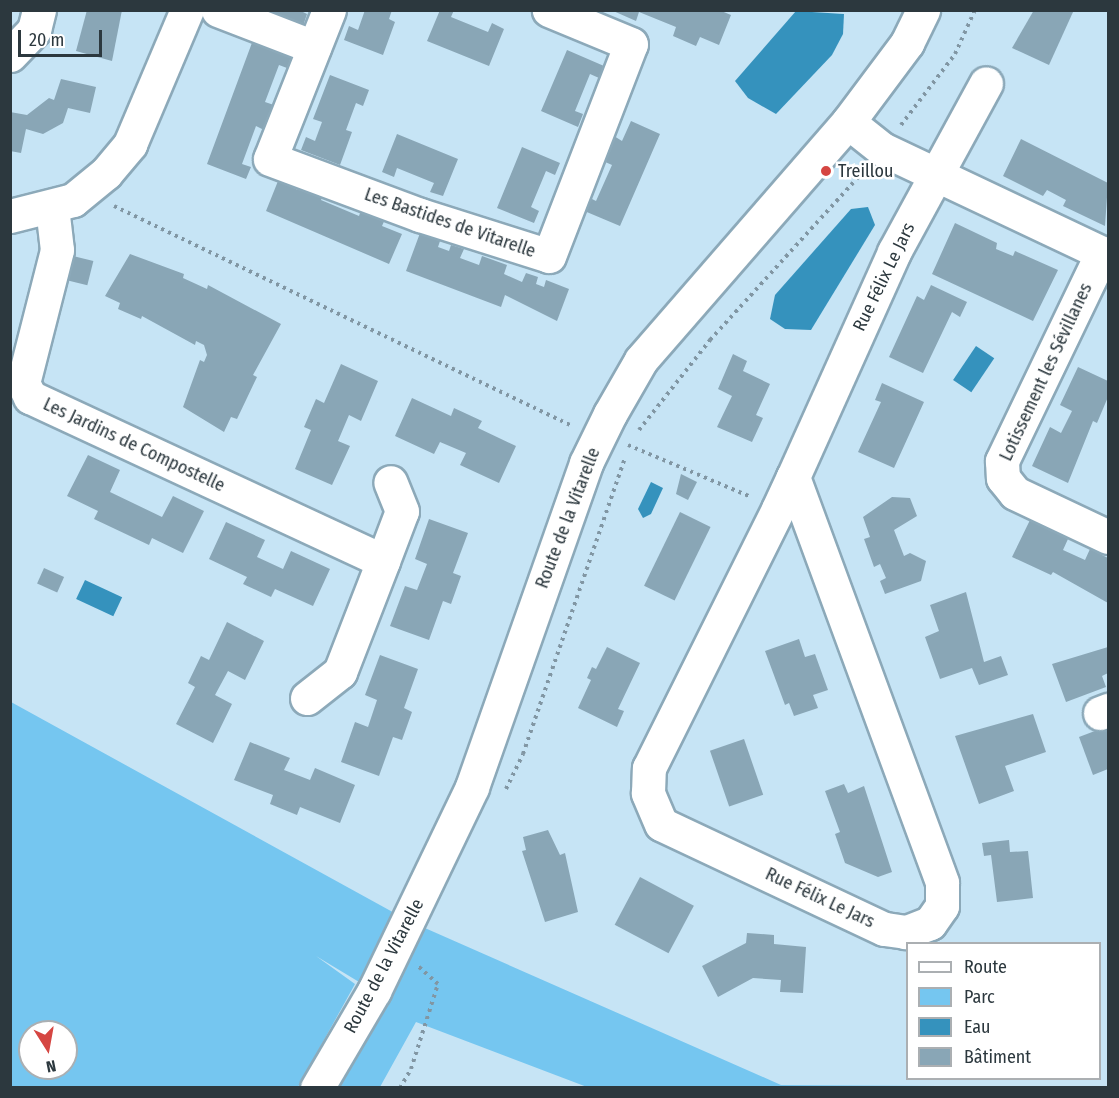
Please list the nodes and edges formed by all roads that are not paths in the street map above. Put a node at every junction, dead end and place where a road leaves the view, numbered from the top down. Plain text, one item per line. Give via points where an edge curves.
1 (39, 10) edge
2 (187, 10) edge
3 (218, 10) edge
4 (328, 10) edge
5 (549, 10) edge
6 (923, 10) edge
7 (314, 46) junction
8 (10, 55) edge
9 (986, 83) dead end
10 (848, 122) junction
11 (946, 181) junction
12 (52, 207) junction
13 (10, 216) edge
14 (1105, 254) edge
15 (793, 477) junction
16 (390, 482) dead end
17 (1108, 537) edge
18 (383, 561) junction
19 (307, 698) dead end
20 (317, 1088) edge

1 - 8 street via 34,30
2 - 12 street via 130,144 84,192
3 - 7 street
4 - 7 street, Les Bastides de Vitarelle
5 - 7 street, Les Bastides de Vitarelle via 631,44 549,256 420,215 270,159
6 - 10 street, Route de la Vitarelle via 907,43
9 - 11 street, Rue Félix Le Jars
10 - 11 street via 882,149
10 - 20 street, Route de la Vitarelle via 641,360 598,438 472,787 374,991
11 - 14 street
11 - 15 street, Rue Félix Le Jars via 894,252
12 - 13 street
12 - 18 street, Les Jardins de Compostelle via 57,250 23,383 30,397
14 - 17 street, Lotissement les Sévillanes via 1002,461 1003,478 1015,493
15 - 15 street, Rue Félix Le Jars via 942,883 942,906 930,923 906,932 884,929 661,824 651,808 649,768
16 - 18 street via 402,511
18 - 19 street via 340,672

